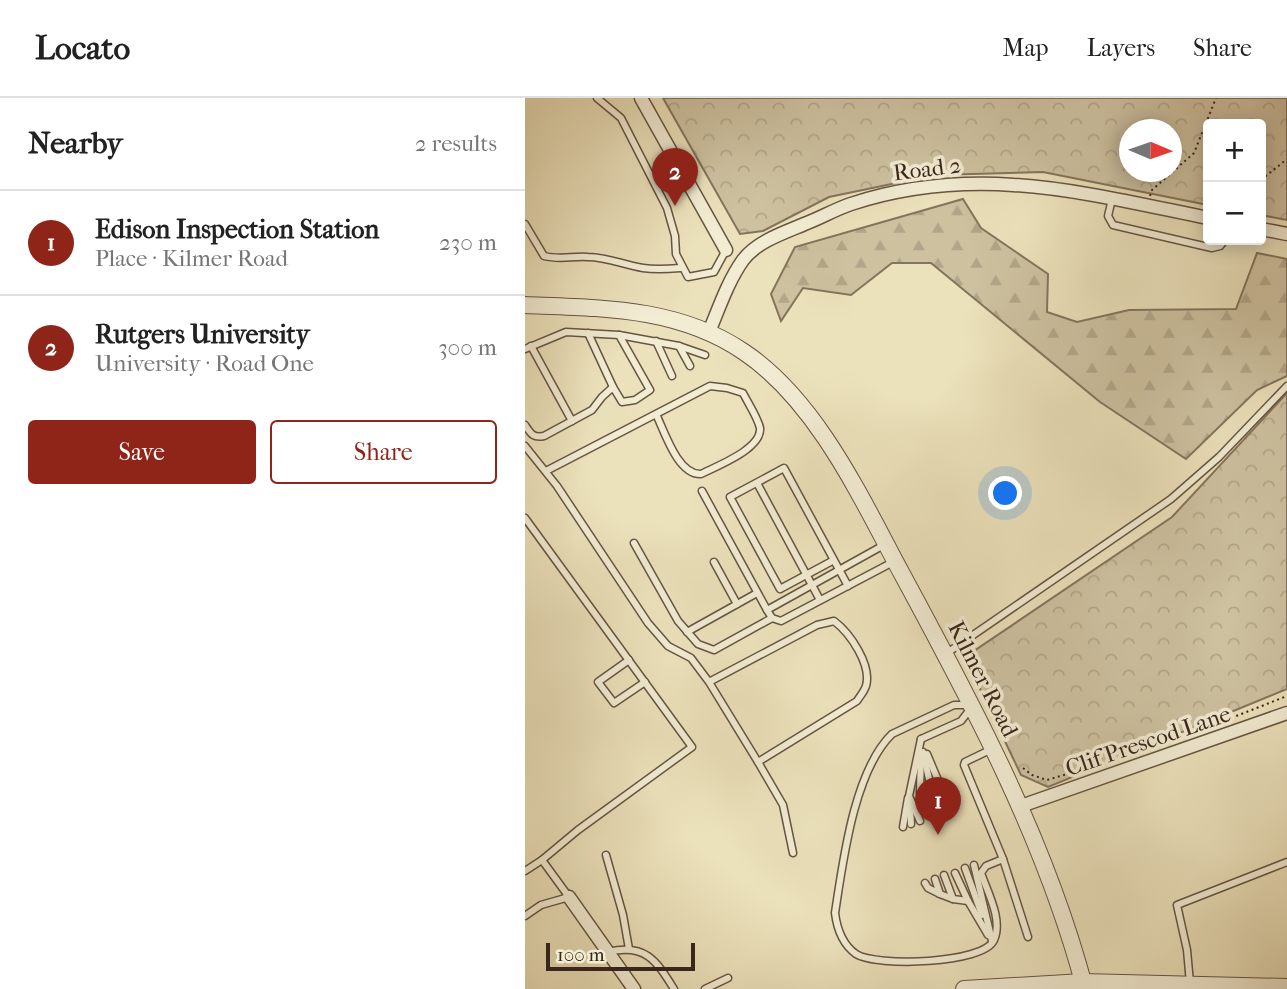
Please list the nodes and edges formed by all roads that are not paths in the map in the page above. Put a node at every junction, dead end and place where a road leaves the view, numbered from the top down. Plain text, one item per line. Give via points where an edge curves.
1 (597, 98) edge
2 (641, 98) edge
3 (1112, 199) junction
4 (1203, 217) edge
5 (525, 224) edge
6 (1266, 230) edge
7 (1287, 234) edge
8 (1221, 245) edge
9 (726, 250) joint
10 (681, 268) junction
11 (525, 305) edge
12 (709, 332) junction
13 (589, 333) junction
14 (619, 335) junction
15 (656, 341) junction
16 (679, 346) junction
17 (528, 348) edge
18 (705, 355) dead end
19 (689, 366) dead end
20 (672, 376) dead end
21 (1287, 386) edge
22 (613, 387) junction
23 (656, 414) junction
24 (572, 421) junction
25 (525, 425) edge
26 (525, 446) edge
27 (546, 471) junction
28 (757, 483) junction
29 (702, 491) dead end
30 (525, 518) edge
31 (633, 543) dead end
32 (886, 544) junction
33 (834, 560) junction
34 (895, 561) junction
35 (714, 562) dead end
36 (840, 570) junction
37 (806, 575) junction
38 (812, 585) junction
39 (848, 586) junction
40 (757, 593) junction
41 (820, 600) junction
42 (737, 604) junction
43 (767, 610) junction
44 (772, 618) junction
45 (687, 632) junction
46 (945, 654) junction
47 (629, 660) junction
48 (645, 682) junction
49 (709, 682) junction
50 (973, 706) junction
51 (1286, 718) edge
52 (921, 739) junction
53 (993, 748) junction
54 (758, 762) junction
55 (940, 785) dead end
56 (931, 788) dead end
57 (920, 793) dead end
58 (909, 796) junction
59 (1021, 806) junction
60 (920, 821) dead end
61 (911, 824) dead end
62 (903, 827) dead end
63 (793, 853) dead end
64 (606, 855) dead end
65 (1003, 859) junction
66 (542, 860) junction
67 (1287, 862) edge
68 (974, 865) dead end
69 (965, 868) dead end
70 (525, 871) edge
71 (955, 873) dead end
72 (944, 875) dead end
73 (935, 879) dead end
74 (926, 883) dead end
75 (940, 894) junction
76 (569, 897) junction
77 (953, 899) junction
78 (968, 901) junction
79 (525, 916) edge
80 (1028, 937) dead end
81 (992, 943) junction
82 (629, 949) junction
83 (608, 952) junction
84 (728, 978) dead end
85 (1084, 985) edge
86 (1190, 985) junction
87 (1287, 987) edge
88 (995, 988) edge
89 (634, 989) edge
90 (674, 989) edge
91 (705, 989) edge
92 (964, 989) edge

1 - 10 lane via 621,118 667,208
2 - 9 street
3 - 4 street, Road 2
3 - 8 lane via 1108,216 1113,225 1212,248
3 - 12 street, Road 2 via 997,183 915,189 849,205 759,246 744,258
5 - 10 lane via 544,256 615,260 640,268
6 - 7 street
9 - 10 lane via 714,272 688,277
11 - 12 street, Kilmer Road via 641,312
12 - 32 street, Kilmer Road via 766,368 803,407
13 - 14 lane
13 - 17 lane via 566,331
13 - 22 lane
14 - 15 lane
14 - 22 lane via 650,390 622,402
15 - 16 lane
15 - 20 lane
16 - 18 lane
16 - 19 lane
17 - 24 lane
21 - 46 lane via 1171,499
22 - 24 lane via 592,410
23 - 23 lane via 710,386 726,388 743,393 760,428 753,446 692,475 683,468
23 - 27 lane
24 - 25 lane via 537,438
26 - 27 lane
27 - 49 lane via 648,623 668,646 691,659
28 - 33 lane via 784,468
28 - 37 lane
28 - 37 lane via 730,497 781,589
29 - 40 lane
30 - 47 lane
31 - 45 lane
32 - 34 street, Kilmer Road
32 - 36 lane
33 - 36 lane
33 - 37 lane
34 - 39 lane
34 - 46 street, Kilmer Road
35 - 42 lane
36 - 38 lane
36 - 39 lane
37 - 38 lane
38 - 41 lane
38 - 43 lane
39 - 41 lane
40 - 42 lane
40 - 43 lane
41 - 44 lane via 781,621
42 - 45 lane
43 - 44 lane
44 - 45 lane via 714,650 698,644
46 - 50 street, Kilmer Road
47 - 48 lane
47 - 48 lane via 598,682 614,703
48 - 66 lane via 692,747
49 - 54 lane
49 - 54 lane via 817,625 834,621 847,631 867,671 866,688 857,701
50 - 52 lane via 961,721
50 - 53 street, Kilmer Road
50 - 81 lane via 954,705 885,740 859,790 835,913 845,943 870,960 963,957
51 - 59 street, Clif Prescod Lane
52 - 55 lane
52 - 56 lane
52 - 57 lane
52 - 58 lane
53 - 59 street, Kilmer Road
53 - 65 lane via 964,765
54 - 63 lane via 783,805
58 - 60 lane
58 - 61 lane
58 - 62 lane
59 - 85 street, Kilmer Road
64 - 82 lane
65 - 80 lane
65 - 81 lane via 981,873 995,914
66 - 70 lane
66 - 76 lane
67 - 86 lane via 1177,905
68 - 81 lane
69 - 81 lane
71 - 78 lane
72 - 77 lane
73 - 75 lane
74 - 75 lane
75 - 77 lane
76 - 79 lane via 541,905
76 - 83 street
77 - 78 lane
78 - 81 lane
82 - 83 lane
82 - 90 lane via 659,963
83 - 89 street
84 - 91 lane
85 - 86 street
85 - 88 street
86 - 87 street
88 - 92 street

